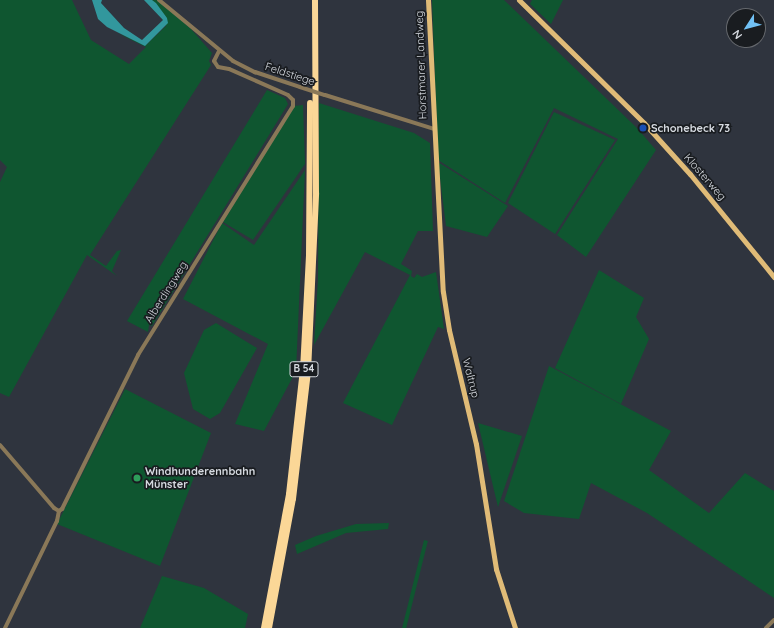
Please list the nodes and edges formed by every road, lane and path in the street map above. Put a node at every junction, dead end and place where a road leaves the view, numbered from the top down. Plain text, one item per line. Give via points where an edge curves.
1 (160, 0) edge
2 (311, 0) edge
3 (314, 0) edge
4 (428, 0) edge
5 (519, 0) edge
6 (219, 51) junction
7 (434, 129) junction
8 (774, 277) edge
9 (0, 445) edge
10 (59, 511) junction
11 (774, 620) edge
12 (5, 628) edge
13 (264, 628) edge
14 (269, 628) edge
15 (515, 628) edge
16 (766, 628) edge

1 - 6 street, Feldstiege
2 - 13 highway, B 54 via 309,255 304,370 288,502
3 - 14 highway, B 54 via 316,193 308,372 293,499
4 - 7 main road, Horstmarer Landweg
5 - 8 main road, Klosterweg via 616,94 690,174
6 - 7 street, Feldstiege, bridge via 249,69
6 - 10 street, Alberdingweg via 214,61 218,67 229,69 288,95 294,104 138,355 65,505
7 - 15 main road, Waltrup via 439,249 446,311 476,444 494,559
9 - 10 street
10 - 12 street via 57,521
11 - 16 street

